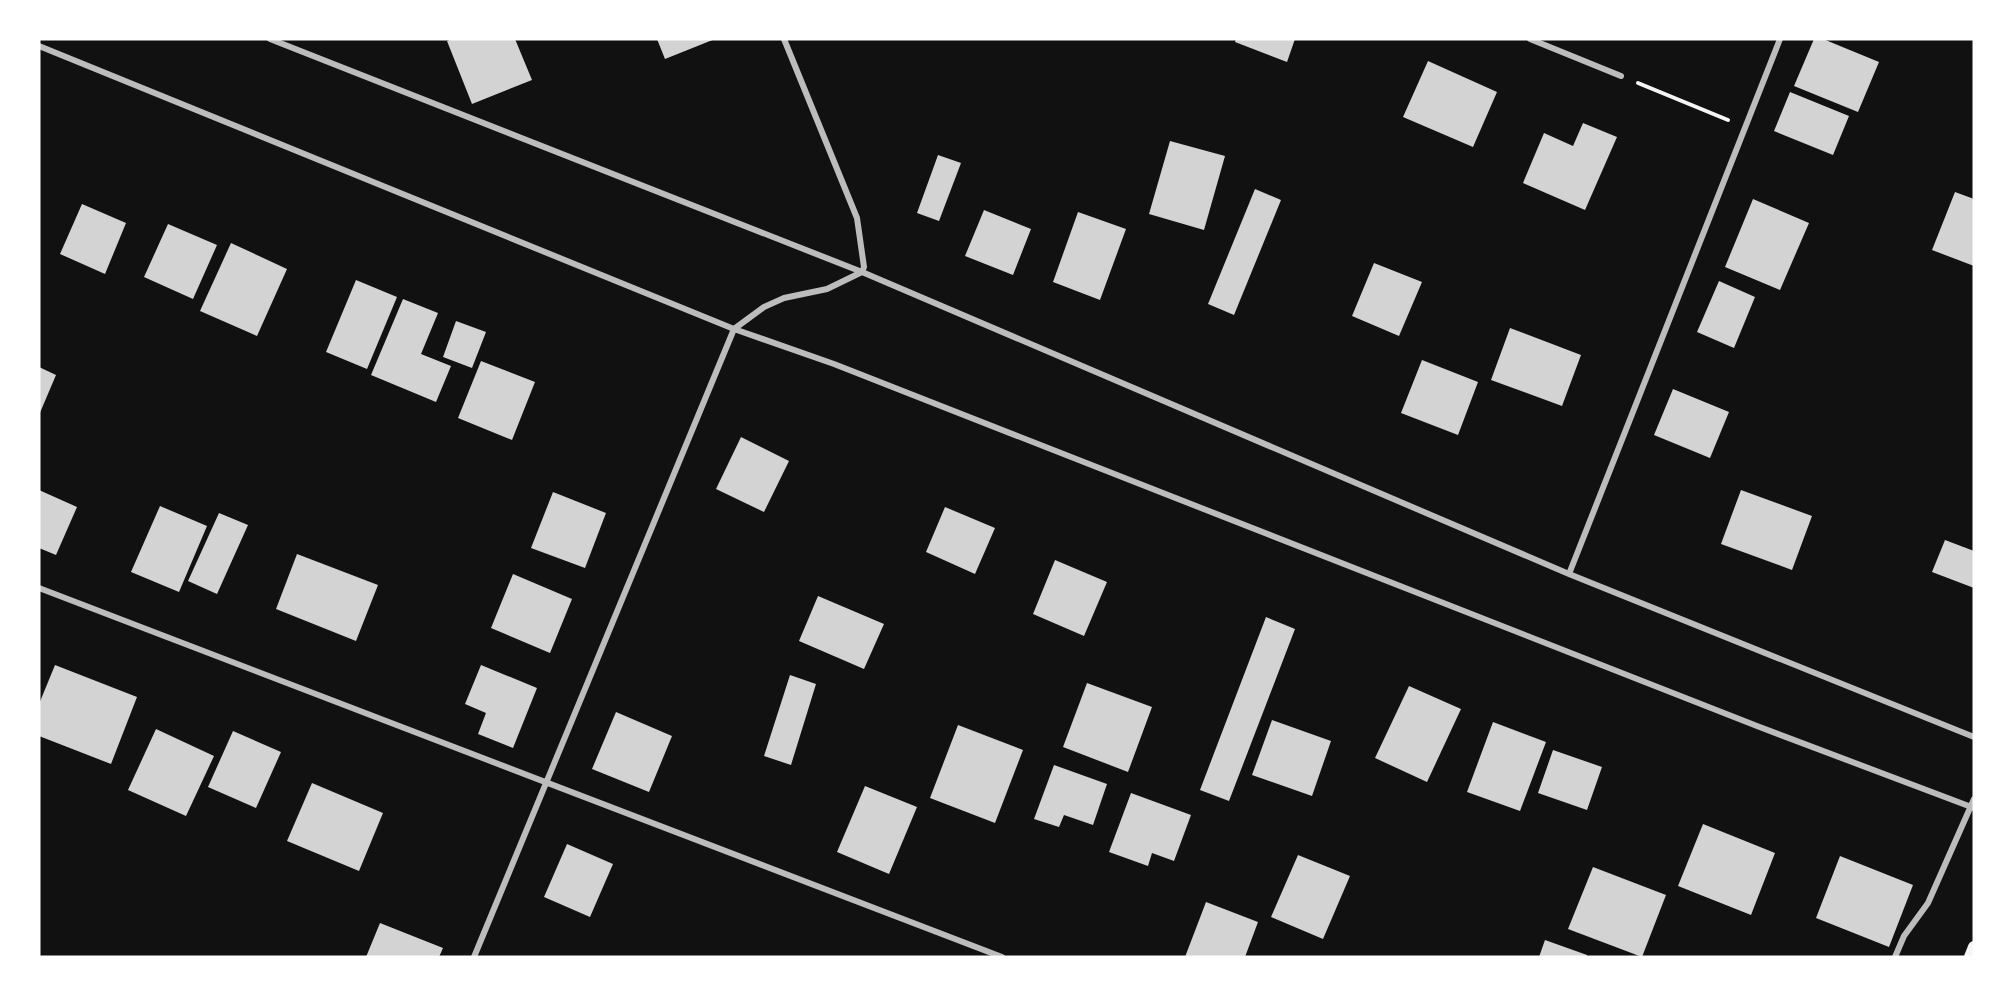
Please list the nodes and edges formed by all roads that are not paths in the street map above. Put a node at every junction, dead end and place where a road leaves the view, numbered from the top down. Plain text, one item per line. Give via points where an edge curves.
1 (270, 39) edge
2 (784, 39) edge
3 (1530, 39) edge
4 (1780, 39) edge
5 (39, 46) edge
6 (1621, 76) road end
7 (862, 272) junction
8 (734, 329) junction
9 (1569, 574) junction
10 (39, 588) edge
11 (1974, 737) edge
12 (546, 780) junction
13 (1974, 799) edge
14 (1972, 808) edge
15 (1974, 947) edge
16 (474, 957) edge
17 (1002, 957) edge
18 (1895, 957) edge
19 (1970, 957) edge

1 - 7 street
2 - 7 street via 857,218
3 - 6 street
4 - 9 street
5 - 8 street
7 - 8 street via 827,289 784,298
7 - 9 street
8 - 12 street
8 - 14 street via 845,368
9 - 11 street
10 - 12 street
12 - 16 street
12 - 17 street
13 - 14 street
14 - 18 street via 1928,903
15 - 19 main road

